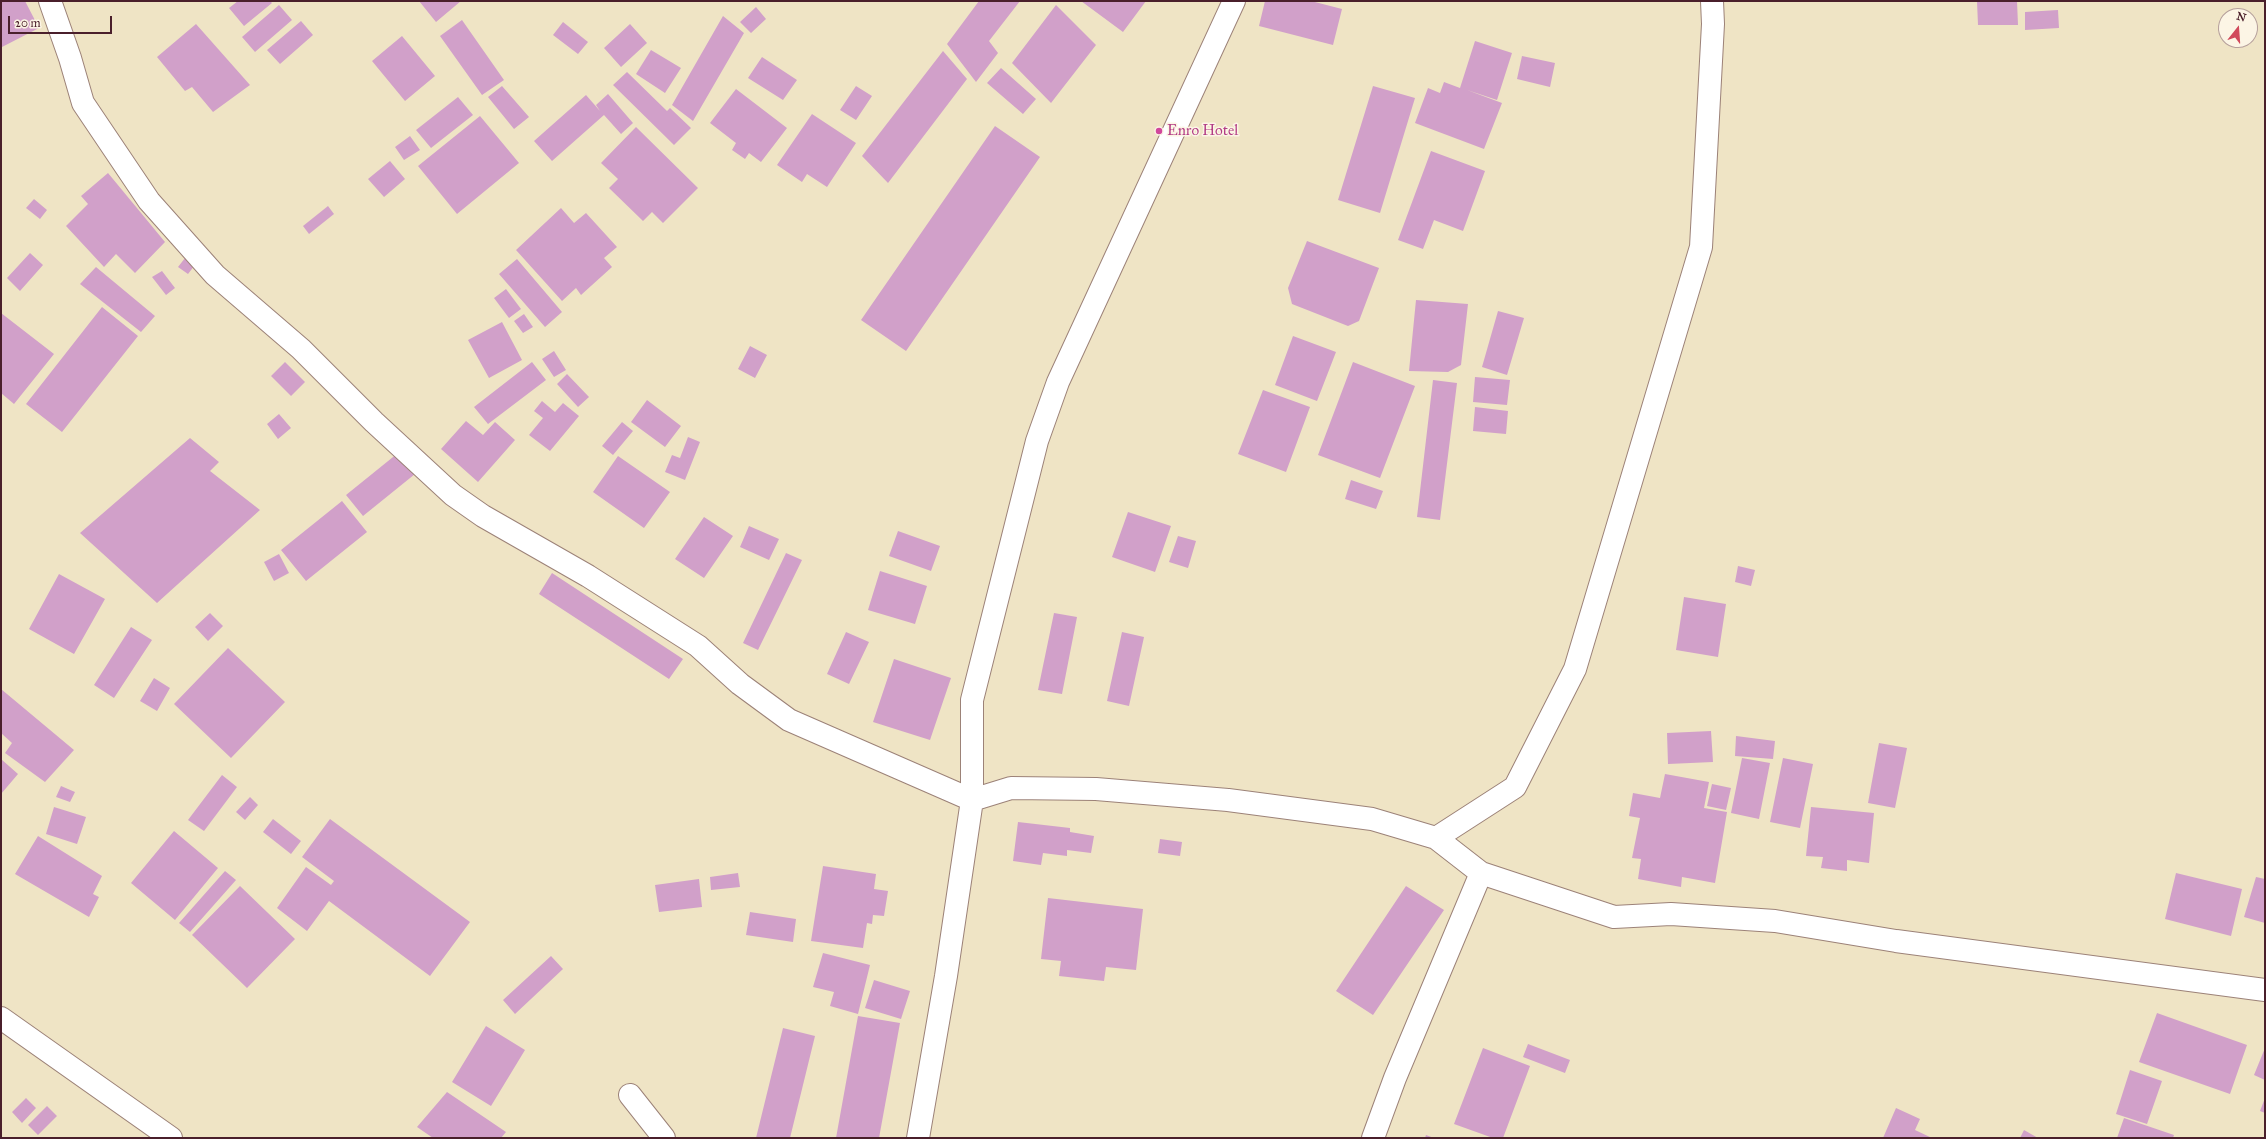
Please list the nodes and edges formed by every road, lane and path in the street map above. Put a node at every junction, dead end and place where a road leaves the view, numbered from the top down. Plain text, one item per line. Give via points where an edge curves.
1 (50, 1) edge
2 (1234, 1) edge
3 (1712, 1) edge
4 (972, 800) junction
5 (1436, 838) junction
6 (1481, 873) junction
7 (2265, 990) edge
8 (1, 1018) edge
9 (630, 1095) dead end
10 (171, 1138) edge
11 (664, 1138) edge
12 (918, 1138) edge
13 (1373, 1138) edge

1 - 4 street via 83,103 149,201 215,275 301,349 374,422 453,495 482,516 588,576 698,646 740,684 790,720
2 - 4 street via 1058,382 1037,441 972,700
3 - 5 street via 1713,24 1701,247 1575,669 1515,787
4 - 5 street via 1011,788 1103,790 1228,800 1372,819
4 - 12 street via 946,976
5 - 6 street
6 - 7 street via 1614,917 1671,914 1775,921 1896,941
6 - 13 street via 1395,1078
8 - 10 street
9 - 11 street

